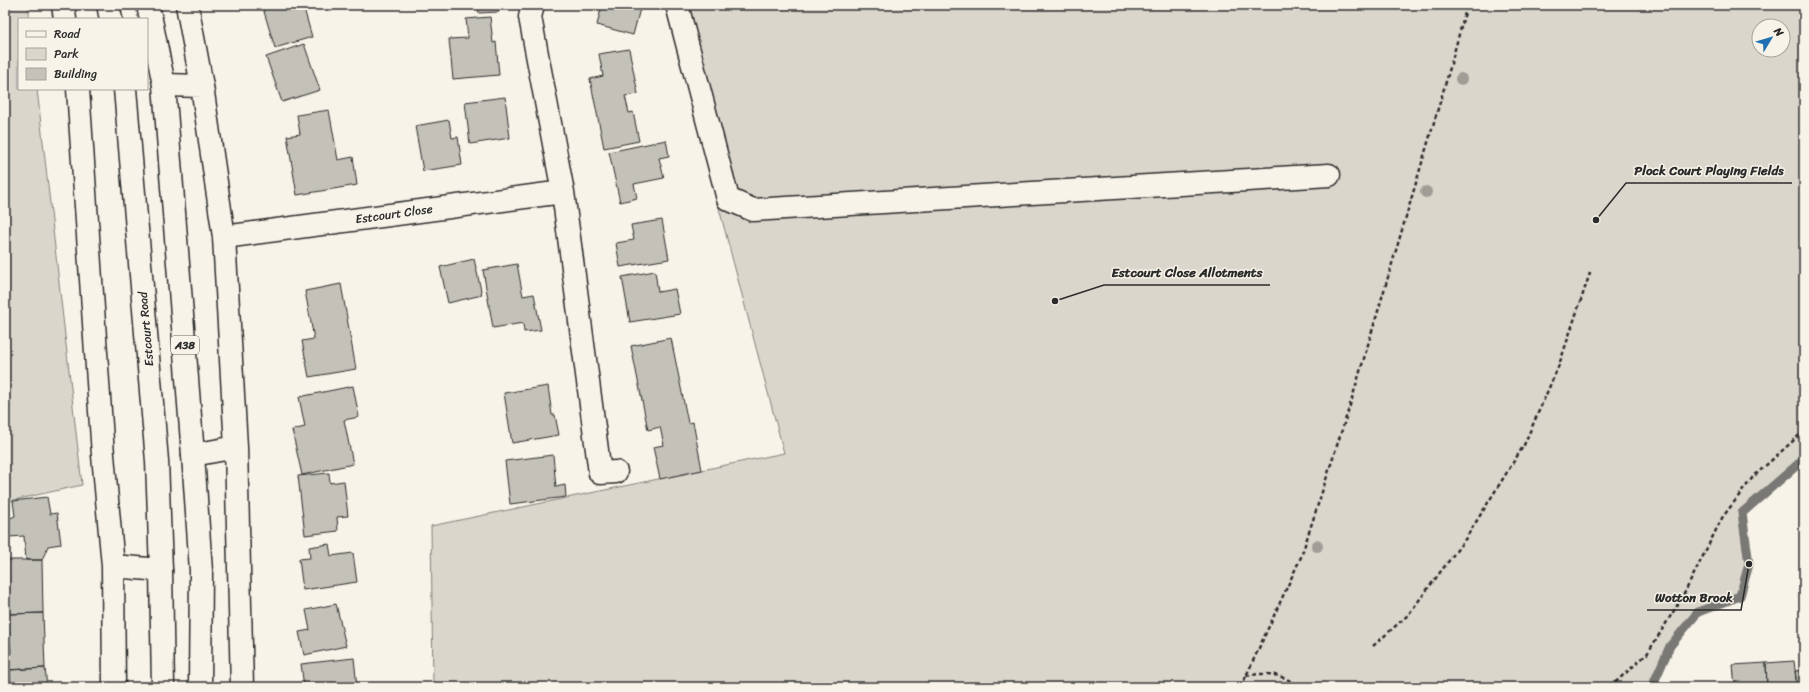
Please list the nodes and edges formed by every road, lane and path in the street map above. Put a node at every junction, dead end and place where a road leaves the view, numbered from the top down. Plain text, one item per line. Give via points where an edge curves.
1 (63, 5) edge
2 (108, 5) edge
3 (148, 5) edge
4 (187, 5) edge
5 (533, 5) edge
6 (677, 5) edge
7 (1467, 5) edge
8 (65, 18) edge
9 (111, 18) edge
10 (164, 85) junction
11 (202, 86) junction
12 (78, 90) edge
13 (125, 90) edge
14 (1329, 175) dead end
15 (563, 192) junction
16 (224, 237) junction
17 (1591, 270) dead end
18 (1804, 432) edge
19 (236, 447) junction
20 (194, 455) junction
21 (601, 474) dead end
22 (113, 566) junction
23 (161, 570) junction
24 (1373, 646) dead end
25 (1246, 676) junction
26 (114, 687) edge
27 (163, 687) edge
28 (200, 687) edge
29 (242, 687) edge
30 (1241, 687) edge
31 (1302, 687) edge
32 (1610, 687) edge

1 - 8 street
2 - 9 street
3 - 10 street, A38
4 - 11 street
5 - 15 street via 530,17
6 - 14 street via 728,199 753,210
7 - 25 path via 1354,395 1301,557
10 - 11 street
10 - 20 street, A38
11 - 16 street
12 - 22 street
13 - 23 street, Estcourt Road via 157,461
15 - 16 street, Estcourt Close
15 - 21 street
16 - 19 street
17 - 24 path via 1559,365 1524,445 1466,538 1408,615
18 - 32 path via 1753,476 1722,518 1683,596 1647,654
19 - 20 street
19 - 29 street
20 - 28 street, A38 via 201,571
22 - 23 street
22 - 26 street
23 - 27 street, Estcourt Road
25 - 30 path
25 - 31 path via 1278,674

